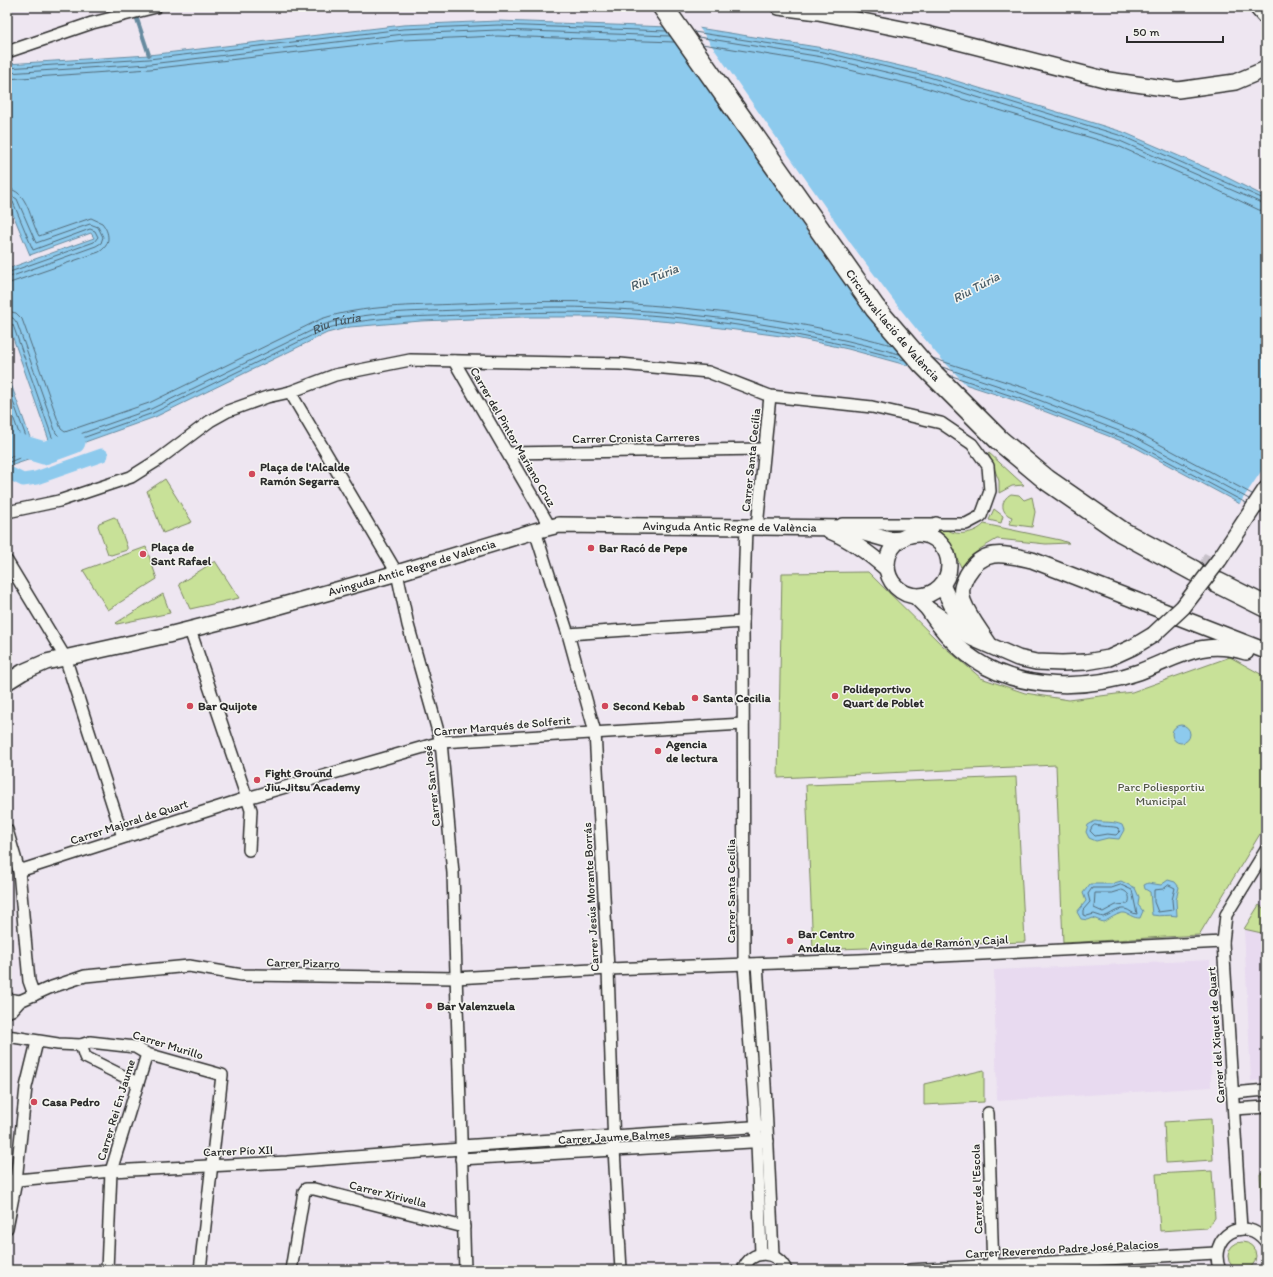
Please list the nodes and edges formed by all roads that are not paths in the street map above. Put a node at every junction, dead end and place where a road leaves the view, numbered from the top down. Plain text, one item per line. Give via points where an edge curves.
1 (663, 7) edge
2 (676, 7) edge
3 (779, 7) edge
4 (1260, 7) edge
5 (153, 8) edge
6 (1266, 14) edge
7 (7, 52) edge
8 (1265, 70) edge
9 (454, 361) junction
10 (290, 392) junction
11 (770, 396) junction
12 (1004, 437) junction
13 (764, 449) junction
14 (508, 453) junction
15 (1266, 489) edge
16 (7, 512) edge
17 (936, 523) junction
18 (550, 527) junction
19 (752, 527) junction
20 (828, 530) junction
21 (535, 531) junction
22 (926, 536) junction
23 (902, 539) junction
24 (7, 561) edge
25 (887, 569) junction
26 (1211, 570) junction
27 (397, 573) junction
28 (942, 585) junction
29 (1266, 595) edge
30 (915, 596) junction
31 (1266, 607) edge
32 (928, 609) junction
33 (743, 622) junction
34 (190, 630) junction
35 (568, 634) junction
36 (989, 644) junction
37 (1266, 651) edge
38 (65, 657) junction
39 (1266, 658) edge
40 (7, 682) edge
41 (743, 724) junction
42 (595, 732) junction
43 (441, 742) junction
44 (247, 798) junction
45 (7, 830) edge
46 (123, 837) junction
47 (249, 850) dead end
48 (1266, 850) edge
49 (19, 871) junction
50 (1223, 942) junction
51 (744, 964) junction
52 (757, 964) junction
53 (608, 969) junction
54 (456, 978) junction
55 (34, 995) junction
56 (7, 999) edge
57 (20, 1001) junction
58 (7, 1012) edge
59 (8, 1036) edge
60 (37, 1042) junction
61 (81, 1045) junction
62 (147, 1054) junction
63 (137, 1083) junction
64 (1266, 1090) edge
65 (1233, 1093) junction
66 (1266, 1107) edge
67 (1234, 1109) junction
68 (988, 1113) dead end
69 (766, 1126) junction
70 (755, 1127) junction
71 (613, 1137) junction
72 (762, 1141) junction
73 (614, 1149) junction
74 (461, 1151) junction
75 (213, 1165) junction
76 (111, 1171) junction
77 (11, 1181) edge
78 (464, 1227) junction
79 (7, 1228) edge
80 (1241, 1229) junction
81 (1266, 1242) edge
82 (1216, 1253) junction
83 (767, 1255) junction
84 (993, 1268) edge
85 (107, 1270) edge
86 (200, 1270) edge
87 (292, 1270) edge
88 (465, 1270) edge
89 (621, 1270) edge
90 (743, 1270) edge
91 (786, 1270) edge
92 (909, 1270) edge
93 (1220, 1270) edge

1 - 12 highway, Circumval·lació de València via 875,308 922,363
2 - 12 highway via 883,301
3 - 8 main road via 818,12 927,34 1108,80 1170,89 1235,82
4 - 6 highway
5 - 7 street via 126,14
9 - 10 street via 403,362 335,375
9 - 11 street via 622,364 708,372
9 - 14 street, Carrer del Pintor Mariano Cruz
10 - 16 street via 228,411 131,477 59,501
10 - 27 street, Carrer San José
11 - 13 street, Carrer Santa Cecília
11 - 17 street, Avinguda Antic Regne de València via 872,407 941,423 972,444 988,466 990,491 981,516 966,524
12 - 26 highway via 1130,524
13 - 14 street, Carrer Cronista Carreres
13 - 19 street, Carrer Santa Cecília
14 - 18 street, Carrer del Pintor Mariano Cruz
15 - 26 main road
17 - 20 street, Avinguda Antic Regne de València via 846,523
17 - 22 street
18 - 19 main road, Avinguda Antic Regne de València
18 - 21 main road, Avinguda Antic Regne de València
19 - 20 main road, Avinguda Antic Regne de València
19 - 33 street, Carrer Santa Cecília
20 - 23 main road, Avinguda Antic Regne de València via 847,528 889,540
20 - 25 main road, Avinguda Antic Regne de València via 868,552
21 - 27 main road, Avinguda Antic Regne de València
21 - 35 street, Carrer Jesús Morante Borrás
22 - 23 main road via 918,534
22 - 28 main road via 943,547 947,556 949,566
23 - 25 main road via 890,552
24 - 38 street
25 - 30 main road via 894,585 901,591
26 - 29 highway
26 - 31 highway
26 - 36 main road, bridge via 1183,607 1153,634 1109,658 1062,664 1036,662 1018,658
27 - 34 main road, Avinguda Antic Regne de València
27 - 43 street, Carrer San José via 408,625
28 - 30 main road via 927,595
28 - 36 main road via 954,610
30 - 32 main road
32 - 36 main road via 972,638
32 - 39 main road via 942,630 974,660 994,671 1042,683 1091,683 1114,679 1187,652 1212,646 1233,648
33 - 35 street
33 - 41 street, Carrer Santa Cecília
34 - 38 main road, Avinguda Antic Regne de València
34 - 44 street
35 - 42 street, Carrer Jesús Morante Borrás
36 - 37 main road via 968,613 961,586 972,566 982,558 1006,554 1032,560
38 - 40 main road, Avinguda Antic Regne de València via 40,664
38 - 46 street
41 - 42 street, Carrer Marqués de Solferit
41 - 51 street, Carrer Santa Cecília
42 - 43 street, Carrer Marqués de Solferit
42 - 53 street, Carrer Jesús Morante Borrás
43 - 44 street, Carrer Marqués de Solferit
43 - 54 street, Carrer San José via 453,872
44 - 46 street, Carrer Majoral de Quart
44 - 47 street via 251,810
45 - 49 street
46 - 49 street, Carrer Majoral de Quart
48 - 50 street, Carrer del Xiquet de Quart via 1226,915
49 - 55 street via 29,981
50 - 52 street, Avinguda de Ramón y Cajal
50 - 65 street, Carrer del Xiquet de Quart
51 - 52 street, Avinguda de Ramón y Cajal
51 - 53 street, Avinguda de Ramón y Cajal
51 - 70 street, Carrer Santa Cecília
52 - 69 street, Carrer Santa Cecília
53 - 54 street, Carrer Pizarro
53 - 71 street, Carrer Jesús Morante Borrás
54 - 55 street, Carrer Pizarro via 242,975 188,966 85,976
54 - 74 street, Carrer San José
55 - 57 street, Carrer Pizarro
56 - 57 street
57 - 58 street, Carrer Pizarro
59 - 60 street, Carrer Murillo
60 - 61 street, Carrer Murillo
60 - 77 street via 26,1087
61 - 62 street, Carrer Murillo via 90,1042 135,1047
61 - 63 street via 85,1056
62 - 63 street, Carrer Rei En Jaume
62 - 75 street, Carrer Murillo via 222,1075
63 - 76 street, Carrer Rei En Jaume
64 - 65 street
65 - 67 street, Carrer del Xiquet de Quart
66 - 67 street
67 - 80 street, Carrer del Xiquet de Quart
68 - 84 street, Carrer de l'Escola
69 - 70 street, Carrer Jaume Balmes
69 - 72 street, Carrer Santa Cecília
70 - 71 street, Carrer Jaume Balmes
70 - 72 street, Carrer Santa Cecília
71 - 73 street, Carrer Jesús Morante Borrás
71 - 74 street, Carrer Jaume Balmes
72 - 73 street, Carrer Jaume Balmes
72 - 83 street, Carrer Santa Cecília
73 - 74 street, Carrer Jaume Balmes
73 - 89 street, Carrer Jesús Morante Borrás
74 - 75 street, Carrer Pío XII
74 - 78 street, Carrer San José
75 - 76 street, Carrer Pío XII
75 - 86 street
76 - 77 street, Carrer Pío XII
76 - 85 street, Carrer Rei En Jaume
77 - 79 street
78 - 87 street, Carrer Xirivella via 306,1189
78 - 88 street, Carrer San José
80 - 81 street via 1256,1232
80 - 82 street via 1222,1239
82 - 84 street, Carrer Reverendo Padre José Palacios
82 - 93 street
83 - 90 street via 749,1260
83 - 91 street via 779,1259
84 - 92 street, Carrer Reverendo Padre José Palacios

